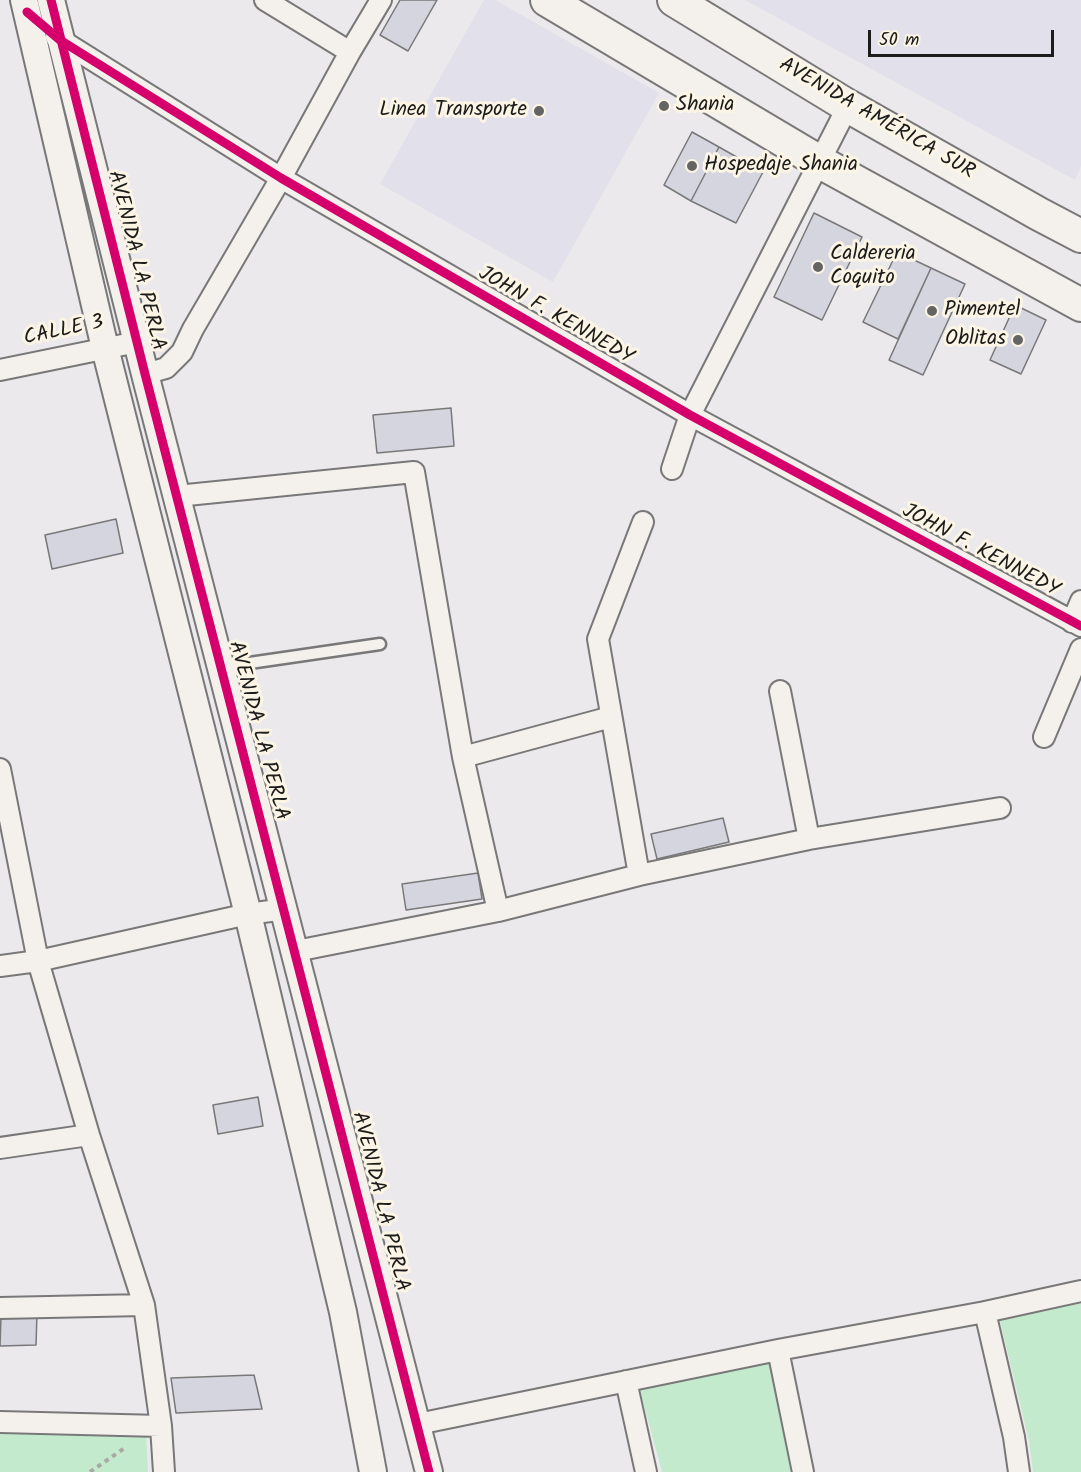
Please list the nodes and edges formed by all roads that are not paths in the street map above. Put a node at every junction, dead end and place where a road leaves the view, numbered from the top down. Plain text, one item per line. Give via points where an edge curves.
1 (51, 0) edge
2 (265, 0) edge
3 (381, 0) edge
4 (547, 0) edge
5 (674, 0) edge
6 (26, 6) edge
7 (60, 40) junction
8 (350, 52) junction
9 (848, 106) junction
10 (818, 161) junction
11 (281, 178) junction
12 (1081, 236) edge
13 (1081, 305) edge
14 (137, 342) junction
15 (105, 348) junction
16 (0, 370) edge
17 (145, 374) junction
18 (690, 416) junction
19 (672, 469) dead end
20 (177, 496) junction
21 (643, 522) dead end
22 (1081, 601) edge
23 (1077, 624) edge
24 (380, 644) dead end
25 (1081, 650) edge
26 (222, 667) junction
27 (780, 691) dead end
28 (611, 717) junction
29 (1044, 737) dead end
30 (463, 757) junction
31 (1, 776) edge
32 (1000, 808) dead end
33 (809, 839) junction
34 (639, 875) junction
35 (285, 909) junction
36 (498, 910) junction
37 (248, 914) junction
38 (296, 951) junction
39 (38, 961) junction
40 (0, 966) edge
41 (89, 1135) junction
42 (0, 1148) edge
43 (1081, 1291) edge
44 (144, 1305) junction
45 (0, 1308) edge
46 (985, 1312) junction
47 (777, 1350) junction
48 (626, 1381) junction
49 (0, 1422) edge
50 (418, 1424) junction
51 (161, 1425) junction
52 (164, 1472) edge
53 (373, 1472) edge
54 (429, 1472) edge
55 (646, 1472) edge
56 (803, 1472) edge
57 (1019, 1472) edge

1 - 7 street, AVENIDA LA PERLA
2 - 8 street
3 - 8 street
4 - 10 main road
5 - 9 main road, AVENIDA AMÉRICA SUR
6 - 7 street, JOHN F. KENNEDY
6 - 15 street
7 - 11 street, JOHN F. KENNEDY
7 - 14 street, AVENIDA LA PERLA
8 - 11 street
9 - 10 street
9 - 12 main road, AVENIDA AMÉRICA SUR
10 - 13 main road
10 - 18 street
11 - 17 street via 182,352 166,368
11 - 18 street, JOHN F. KENNEDY
14 - 15 street, CALLE 3
14 - 17 street, AVENIDA LA PERLA
15 - 16 street, CALLE 3
15 - 37 street
17 - 20 street, AVENIDA LA PERLA
18 - 19 street
18 - 23 street, JOHN F. KENNEDY
20 - 26 street, AVENIDA LA PERLA
20 - 30 street via 414,472
21 - 28 street via 598,639
22 - 23 street
24 - 26 lane
25 - 29 street
26 - 35 street, AVENIDA LA PERLA
27 - 33 street
28 - 30 street
28 - 34 street
30 - 36 street
31 - 39 street
32 - 33 street
33 - 34 street
34 - 36 street
35 - 37 street
35 - 38 street, AVENIDA LA PERLA
36 - 38 street
37 - 39 street
37 - 53 street via 343,1312
38 - 50 street, AVENIDA LA PERLA
39 - 40 street
39 - 41 street
41 - 42 street
41 - 44 street
43 - 46 street
44 - 45 street
44 - 51 street
46 - 47 street
46 - 57 street
47 - 48 street
47 - 56 street
48 - 50 street
48 - 55 street
49 - 51 street
50 - 54 street, AVENIDA LA PERLA
51 - 52 street

